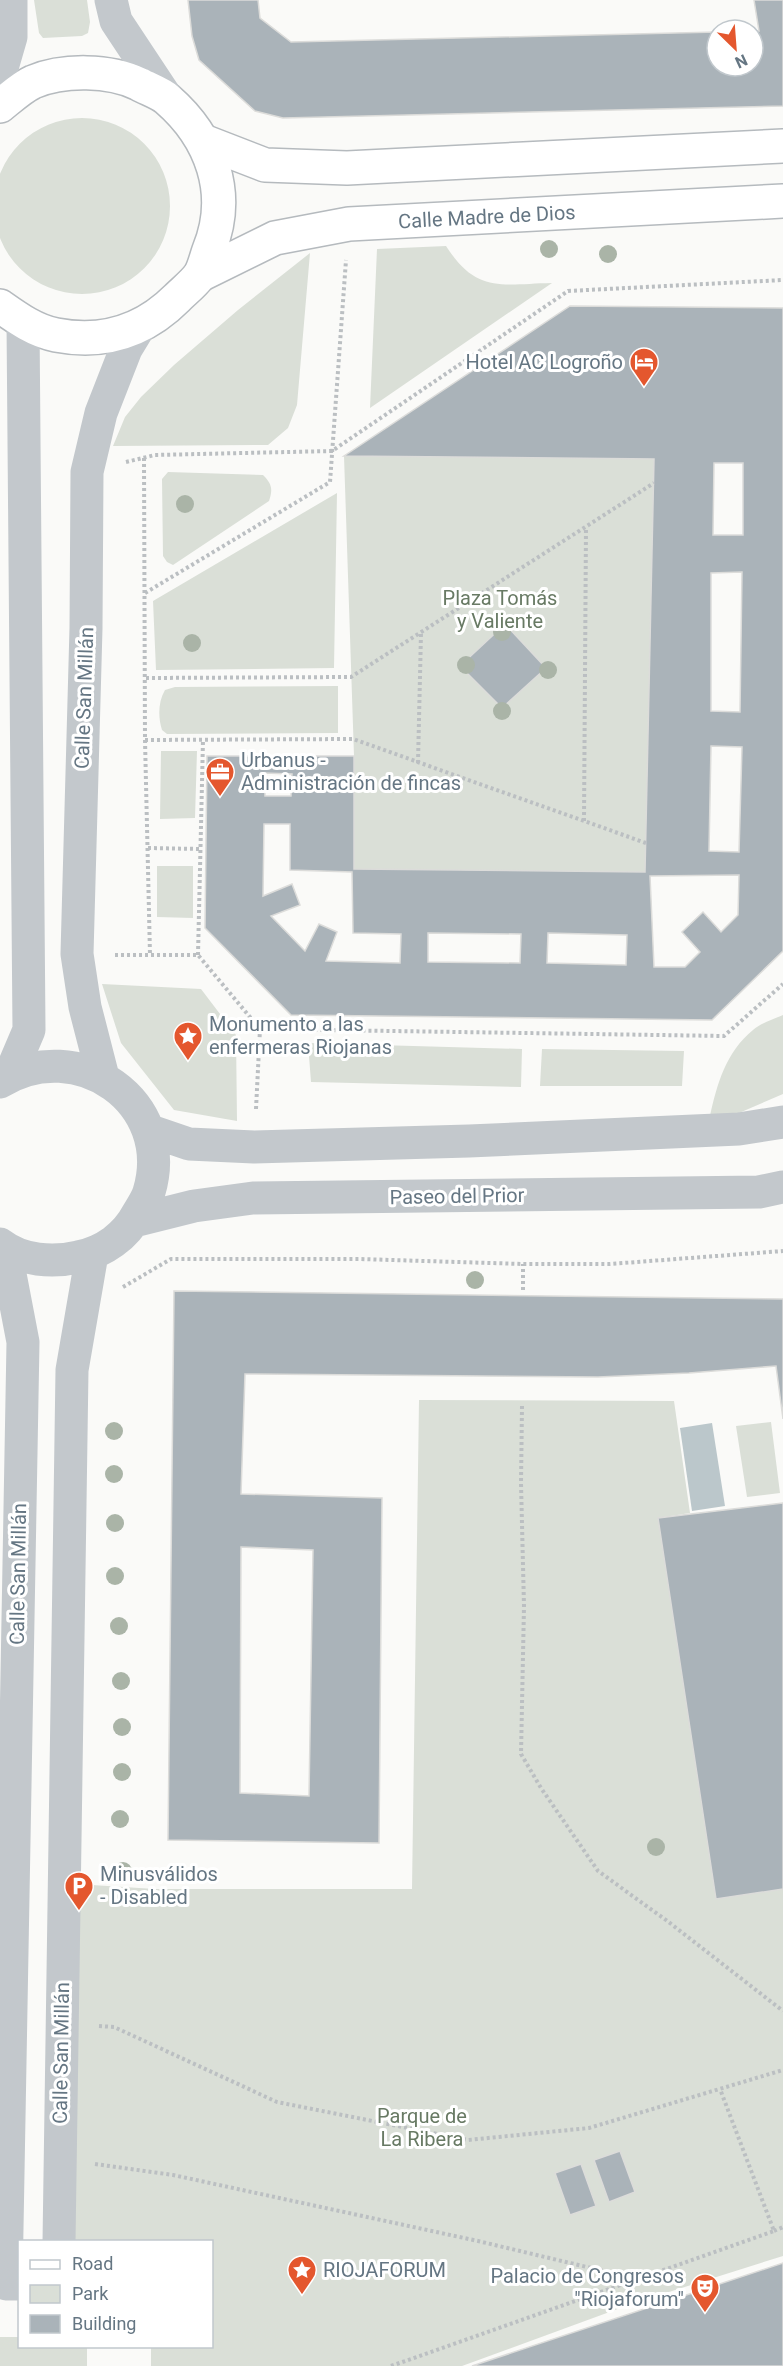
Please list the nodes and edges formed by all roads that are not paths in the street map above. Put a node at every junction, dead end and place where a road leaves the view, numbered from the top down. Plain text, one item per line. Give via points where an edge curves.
1 (11, 0) edge
2 (111, 0) edge
3 (0, 75) edge
4 (166, 98) junction
5 (0, 106) edge
6 (203, 141) junction
7 (783, 146) edge
8 (783, 201) edge
9 (200, 275) junction
10 (11, 314) edge
11 (140, 326) junction
12 (103, 1077) junction
13 (5, 1079) edge
14 (783, 1122) edge
15 (148, 1130) junction
16 (783, 1187) edge
17 (134, 1221) junction
18 (3, 1246) edge
19 (92, 1254) junction
20 (59, 2240) edge
21 (18, 2284) edge

1 - 3 street via 11,37
2 - 4 street via 116,21
4 - 5 main road via 125,77 78,71 33,82
4 - 6 main road
6 - 7 main road via 265,165 347,168
6 - 9 main road via 213,162 220,207 217,232
8 - 9 main road, Calle Madre de Dios via 349,224 275,238
9 - 11 main road via 159,316
10 - 11 main road via 56,335 94,338
10 - 13 street via 29,1030
11 - 12 street, Calle San Millán via 126,348 101,413 87,472 77,954
12 - 13 street via 73,1066 40,1066
12 - 15 street via 122,1091
14 - 15 street via 740,1129 254,1147 189,1144
15 - 17 street via 153,1161 149,1193
16 - 17 street, Paseo del Prior via 759,1192 253,1198 194,1206
17 - 19 street via 115,1241
18 - 19 street via 33,1259 63,1261
18 - 21 street, Calle San Millán via 23,1342 6,2284
19 - 20 street, Calle San Millán via 72,1370

